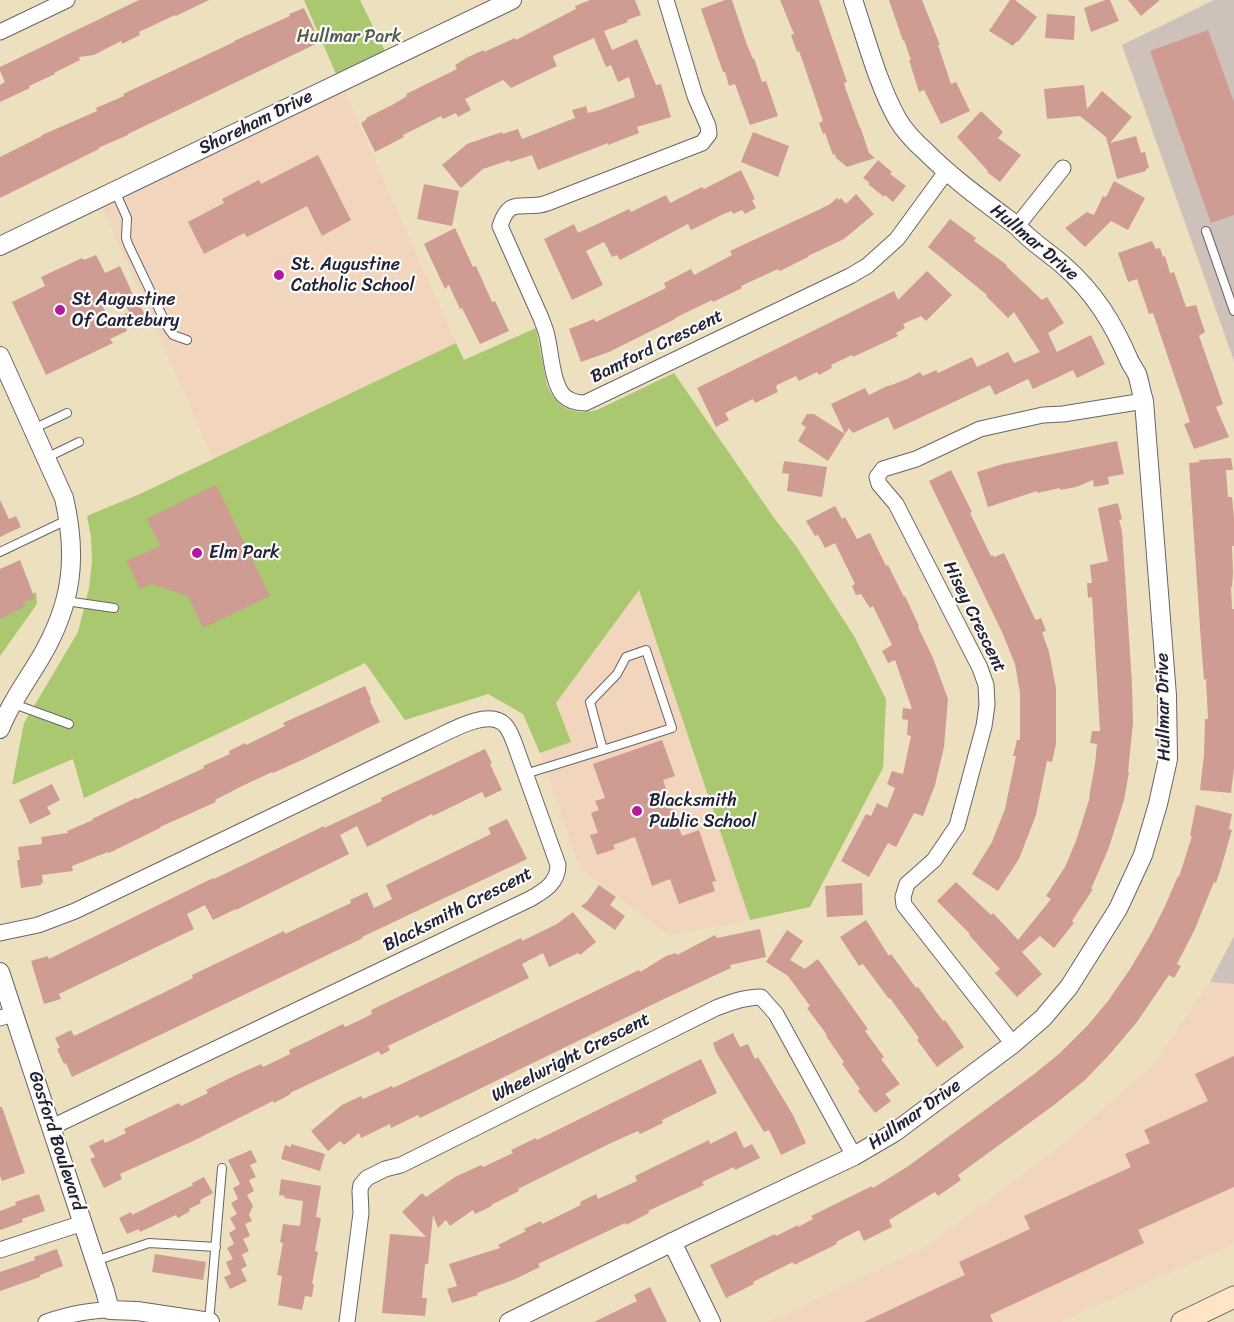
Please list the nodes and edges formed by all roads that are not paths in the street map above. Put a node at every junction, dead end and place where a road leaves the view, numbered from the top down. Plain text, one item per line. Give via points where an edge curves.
1 (67, 0) edge
2 (512, 0) edge
3 (666, 0) edge
4 (853, 0) edge
5 (0, 32) edge
6 (1063, 168) dead end
7 (946, 172) junction
8 (115, 191) junction
9 (1017, 226) junction
10 (1206, 231) dead end
11 (0, 246) edge
12 (1234, 311) edge
13 (187, 340) dead end
14 (0, 356) edge
15 (1144, 401) junction
16 (67, 413) dead end
17 (33, 429) junction
18 (79, 442) dead end
19 (46, 458) junction
20 (69, 519) junction
21 (0, 552) edge
22 (66, 601) junction
23 (114, 608) dead end
24 (12, 703) junction
25 (69, 724) dead end
26 (0, 729) edge
27 (603, 750) junction
28 (525, 774) junction
29 (0, 933) edge
30 (0, 972) edge
31 (7, 1016) edge
32 (1013, 1044) junction
33 (52, 1127) junction
34 (854, 1156) junction
35 (222, 1168) dead end
36 (83, 1223) junction
37 (672, 1242) junction
38 (216, 1247) junction
39 (0, 1251) edge
40 (95, 1261) junction
41 (1234, 1297) edge
42 (110, 1310) junction
43 (46, 1322) edge
44 (210, 1322) edge
45 (347, 1322) edge
46 (509, 1322) edge
47 (711, 1322) edge
48 (1182, 1322) edge

1 - 5 street
2 - 8 street, Shoreham Drive
3 - 7 street, Bamford Crescent via 709,134 702,143 555,200 513,206 504,214 500,226 544,325 557,383 570,400 585,403 867,266 897,239
4 - 7 street, Hullmar Drive via 899,122
6 - 9 street
7 - 9 street, Hullmar Drive
8 - 11 street, Shoreham Drive
8 - 13 lane via 127,218 126,238 168,328 173,335
9 - 15 street, Hullmar Drive via 1062,265 1103,309 1136,371
10 - 12 lane
14 - 17 street
15 - 32 street, Hullmar Drive via 1167,696 1168,759 1143,855 1118,909 1069,987 1043,1018
15 - 32 street, Hisey Crescent via 1043,415 980,429 916,459 883,469 877,477 896,504 986,685 984,726 957,826 934,860 907,884 904,905
16 - 17 lane
17 - 19 street
18 - 19 lane
19 - 20 street
20 - 21 lane
20 - 22 street via 72,555
22 - 23 lane
22 - 24 street via 55,631
24 - 25 lane
24 - 26 street
27 - 27 lane via 672,728 646,650 626,657 617,674 590,702
27 - 28 lane
28 - 29 street, Blacksmith Crescent via 506,725 495,719 479,719 75,910 38,925
28 - 33 street, Blacksmith Crescent via 558,865 554,882 543,892
30 - 31 street, Gosford Boulevard
31 - 33 street, Gosford Boulevard
32 - 34 street, Hullmar Drive via 895,1132
33 - 36 street, Gosford Boulevard
34 - 37 street, Hullmar Drive
34 - 45 street, Wheelwright Crescent via 776,1014 761,997 734,1001 401,1165 367,1178 360,1191 361,1213
35 - 38 lane
36 - 39 street
36 - 40 street, Gosford Boulevard
37 - 46 street, Hullmar Drive
37 - 47 street
38 - 40 lane via 149,1243
38 - 44 lane
40 - 42 street, Gosford Boulevard
41 - 48 main road
42 - 43 street via 93,1310
42 - 44 street

